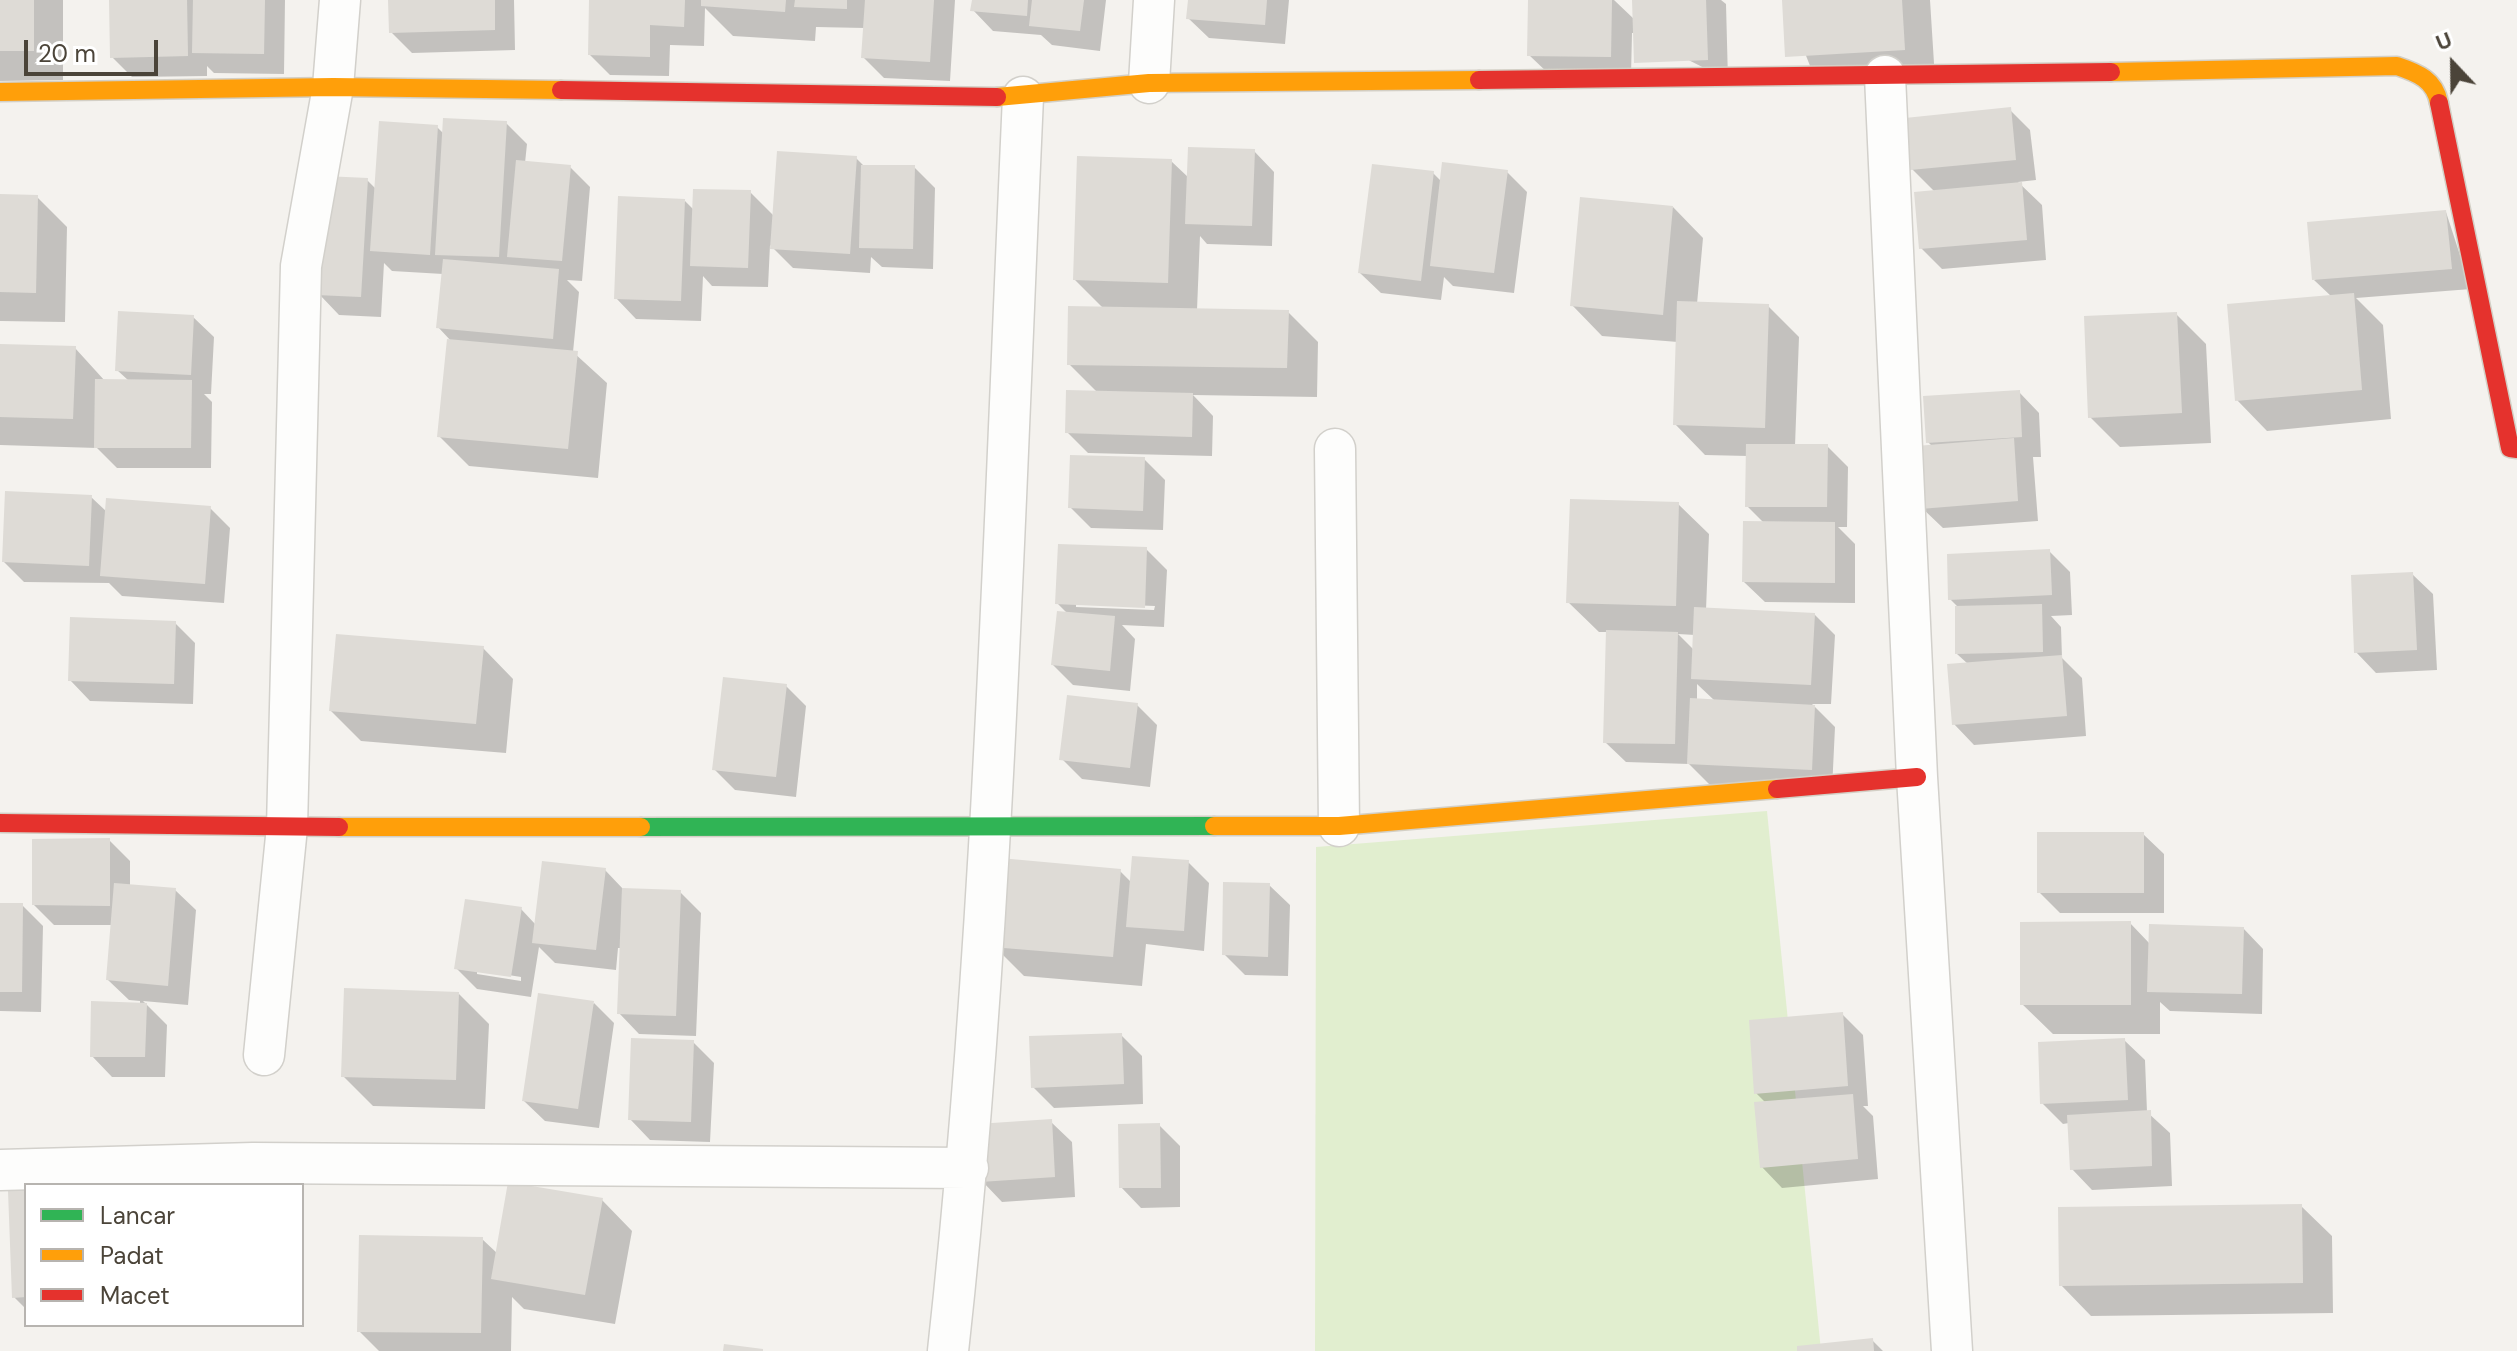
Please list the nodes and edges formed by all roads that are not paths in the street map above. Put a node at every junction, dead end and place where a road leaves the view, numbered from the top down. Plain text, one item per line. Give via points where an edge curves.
1 (340, 0) edge
2 (1154, 0) edge
3 (1885, 76) junction
4 (1149, 83) junction
5 (333, 87) junction
6 (0, 92) edge
7 (1023, 97) junction
8 (1335, 449) dead end
9 (2517, 449) edge
10 (1917, 777) junction
11 (0, 823) edge
12 (1339, 826) junction
13 (287, 827) junction
14 (991, 828) junction
15 (264, 1055) dead end
16 (968, 1168) junction
17 (0, 1170) edge
18 (948, 1351) edge
19 (1952, 1351) edge

1 - 5 street
2 - 4 street
3 - 4 street
3 - 9 street via 2397,66 2422,75 2437,92 2510,448
3 - 10 street
4 - 7 street
5 - 6 street
5 - 7 street
5 - 13 street via 301,266
7 - 14 street
8 - 12 street
10 - 12 street
10 - 19 street
11 - 13 street
12 - 14 street
13 - 14 street
13 - 15 street
14 - 16 street
16 - 17 street via 253,1163
16 - 18 street

